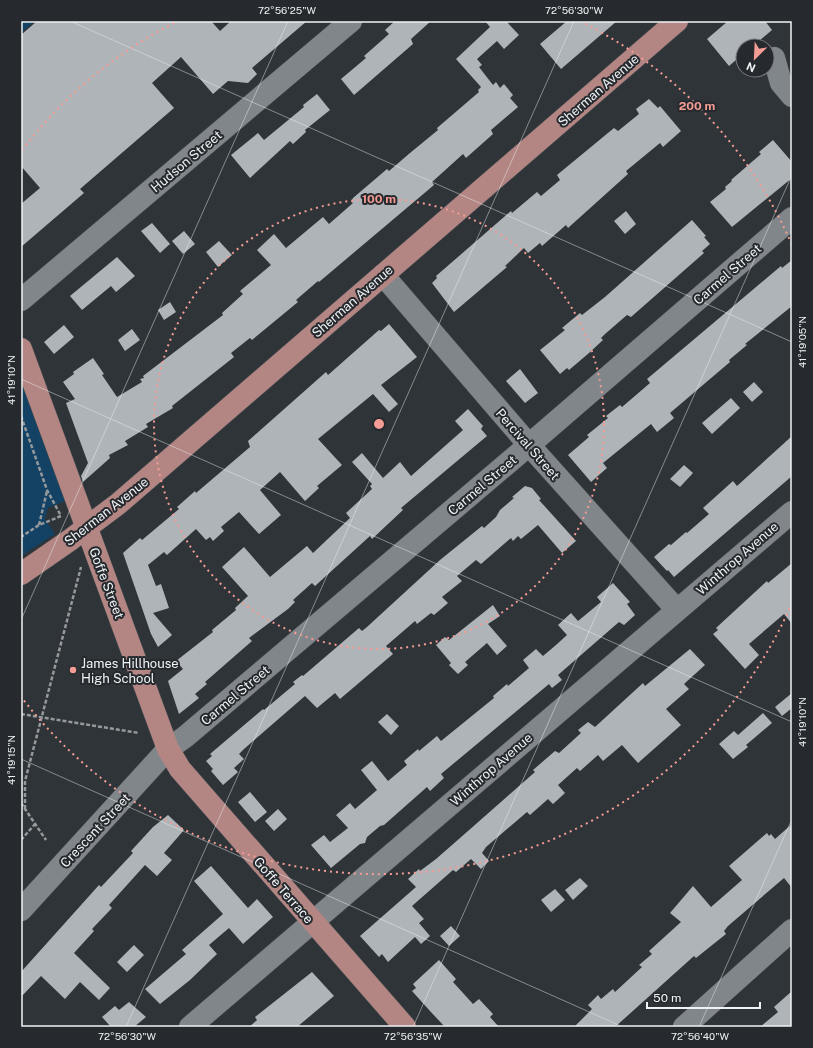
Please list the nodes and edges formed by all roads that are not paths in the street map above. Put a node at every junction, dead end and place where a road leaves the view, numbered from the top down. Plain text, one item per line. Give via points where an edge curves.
1 (351, 21) edge
2 (677, 21) edge
3 (775, 62) edge
4 (792, 96) edge
5 (792, 218) edge
6 (382, 275) junction
7 (21, 300) edge
8 (21, 349) edge
9 (529, 445) junction
10 (792, 512) edge
11 (86, 529) junction
12 (21, 574) edge
13 (677, 610) junction
14 (168, 749) junction
15 (21, 910) edge
16 (313, 923) junction
17 (792, 930) edge
18 (190, 1027) edge
19 (404, 1027) edge
20 (684, 1027) edge

1 - 7 street, Hudson Street
2 - 6 main road, Sherman Avenue
3 - 4 street via 781,83
5 - 9 street, Carmel Street
6 - 9 street, Percival Street
6 - 11 main road, Sherman Avenue
8 - 11 main road, Goffe Street
9 - 13 street, Percival Street
9 - 14 street, Carmel Street
10 - 13 street, Winthrop Avenue
11 - 12 main road, Sherman Avenue
11 - 14 main road, Goffe Street
13 - 16 street, Winthrop Avenue
14 - 15 street, Crescent Street
14 - 16 main road, Goffe Terrace via 180,769
16 - 18 street, Winthrop Avenue
16 - 19 main road, Goffe Terrace
17 - 20 street

